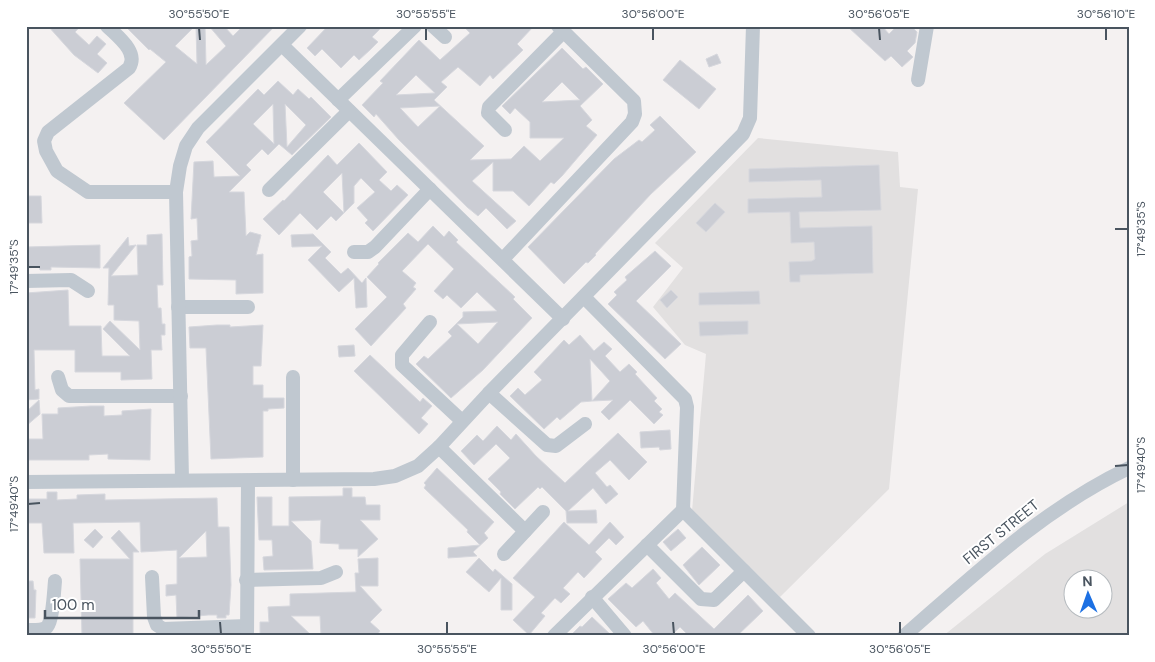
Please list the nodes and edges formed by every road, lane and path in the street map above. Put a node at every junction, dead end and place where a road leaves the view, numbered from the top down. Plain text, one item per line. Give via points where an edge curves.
1 (107, 26) edge
2 (300, 26) edge
3 (415, 26) edge
4 (433, 26) edge
5 (753, 26) edge
6 (928, 26) edge
7 (561, 29) edge
8 (445, 37) dead end
9 (283, 46) junction
10 (918, 80) dead end
11 (338, 100) junction
12 (349, 111) junction
13 (505, 130) dead end
14 (430, 189) junction
15 (269, 190) dead end
16 (176, 192) junction
17 (354, 252) dead end
18 (502, 259) junction
19 (26, 281) edge
20 (88, 291) dead end
21 (584, 297) junction
22 (178, 307) junction
23 (248, 307) dead end
24 (563, 319) junction
25 (430, 322) dead end
26 (58, 377) dead end
27 (293, 377) dead end
28 (489, 393) junction
29 (181, 396) junction
30 (462, 422) junction
31 (585, 424) dead end
32 (439, 448) junction
33 (1129, 468) edge
34 (182, 479) junction
35 (248, 480) junction
36 (293, 480) junction
37 (26, 482) edge
38 (683, 510) junction
39 (543, 512) dead end
40 (525, 531) junction
41 (647, 545) junction
42 (504, 554) dead end
43 (744, 571) junction
44 (336, 572) dead end
45 (152, 577) dead end
46 (246, 580) junction
47 (55, 581) dead end
48 (592, 598) junction
49 (26, 630) edge
50 (247, 631) edge
51 (554, 636) edge
52 (625, 636) edge
53 (809, 636) edge
54 (904, 636) edge

1 - 16 street via 132,54 133,62 48,132 44,141 46,151 57,171 88,192
2 - 9 street
3 - 11 street
4 - 8 street
5 - 21 street via 750,118 743,134
6 - 10 street
7 - 13 street via 489,107 490,117
7 - 18 street via 634,101 635,114 632,122
9 - 11 street
9 - 16 street via 198,128 186,146
11 - 12 street
12 - 14 street
12 - 15 street
14 - 17 street via 375,247 368,252
14 - 18 street
16 - 22 street
18 - 24 street
19 - 20 street via 71,280
21 - 24 street
21 - 38 street via 685,398
22 - 23 street
22 - 29 street
24 - 28 street
25 - 30 street via 400,360
26 - 29 street via 62,390 69,396
27 - 36 street
28 - 30 street
28 - 31 street via 547,445 556,446
29 - 34 street
30 - 32 street
32 - 36 street via 418,466 395,476
32 - 40 street
33 - 54 street, FIRST STREET via 1046,516
34 - 35 street
34 - 37 street
35 - 36 street
35 - 46 street
38 - 41 street
38 - 43 street
39 - 40 street
40 - 42 street
41 - 43 street via 701,599 708,601 714,600
41 - 48 street
43 - 53 street
44 - 46 street via 321,578
45 - 50 street via 157,626 163,629
46 - 50 street
47 - 49 street via 50,620 46,627
48 - 51 street
48 - 52 street

